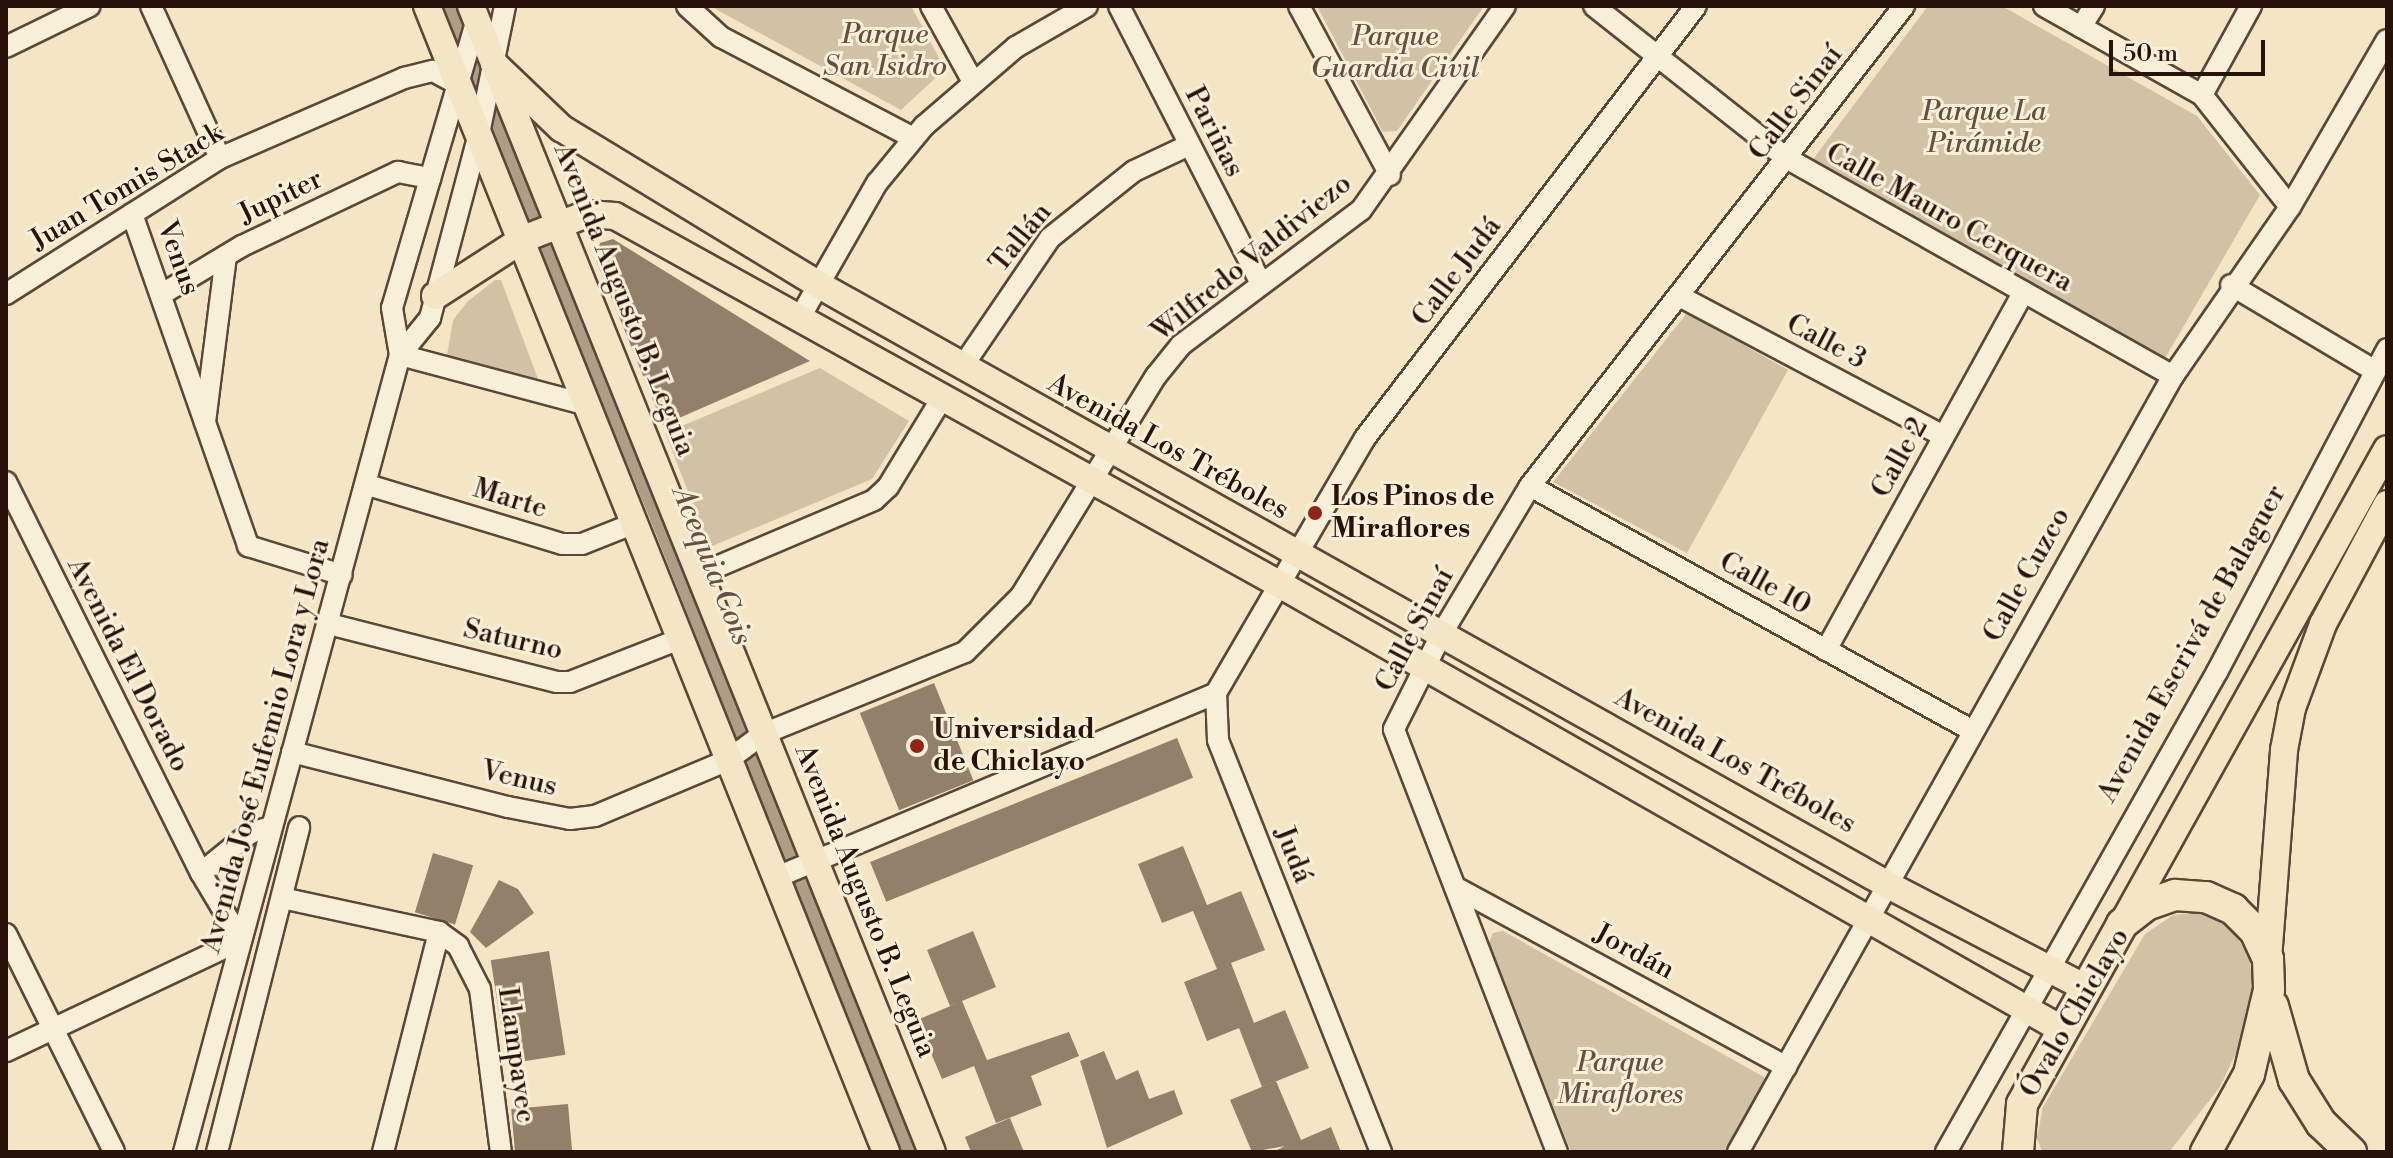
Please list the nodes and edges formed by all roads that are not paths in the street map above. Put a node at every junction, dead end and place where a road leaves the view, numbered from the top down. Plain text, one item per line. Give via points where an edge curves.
1 (90, 6) edge
2 (151, 6) edge
3 (427, 6) edge
4 (505, 6) edge
5 (687, 6) edge
6 (931, 6) edge
7 (1087, 6) edge
8 (1119, 6) edge
9 (1299, 6) edge
10 (1505, 6) edge
11 (1594, 6) edge
12 (1696, 6) edge
13 (1904, 6) edge
14 (2044, 6) edge
15 (2094, 6) edge
16 (2251, 6) edge
17 (476, 14) edge
18 (2081, 27) junction
19 (2387, 40) edge
20 (6, 47) edge
21 (1659, 55) junction
22 (494, 65) junction
23 (972, 80) junction
24 (457, 83) junction
25 (2202, 95) junction
26 (478, 134) junction
27 (913, 138) junction
28 (1189, 145) junction
29 (220, 158) junction
30 (1788, 159) junction
31 (1390, 175) junction
32 (430, 178) junction
33 (2290, 207) junction
34 (132, 214) junction
35 (558, 225) junction
36 (524, 239) junction
37 (226, 256) junction
38 (1260, 282) junction
39 (819, 285) junction
40 (2231, 285) junction
41 (2024, 292) junction
42 (6, 294) edge
43 (162, 294) junction
44 (435, 296) junction
45 (1681, 297) junction
46 (799, 319) junction
47 (2387, 349) edge
48 (400, 355) junction
49 (962, 367) junction
50 (2375, 371) junction
51 (2173, 376) junction
52 (941, 400) junction
53 (588, 405) junction
54 (204, 429) junction
55 (1944, 436) junction
56 (2387, 449) edge
57 (1112, 454) junction
58 (6, 482) edge
59 (1093, 484) junction
60 (368, 485) junction
61 (1530, 486) junction
62 (2387, 504) edge
63 (635, 523) junction
64 (1296, 556) junction
65 (700, 574) junction
66 (342, 575) junction
67 (1281, 585) junction
68 (329, 624) junction
69 (1442, 633) junction
70 (680, 639) junction
71 (1826, 650) junction
72 (1425, 669) junction
73 (1216, 693) junction
74 (1973, 731) junction
75 (762, 734) junction
76 (292, 752) junction
77 (729, 759) junction
78 (271, 827) junction
79 (299, 827) dead end
80 (813, 862) junction
81 (201, 873) junction
82 (777, 876) junction
83 (1888, 885) junction
84 (1455, 887) junction
85 (282, 898) junction
86 (1868, 922) junction
87 (2122, 924) junction
88 (439, 932) junction
89 (6, 934) edge
90 (241, 940) junction
91 (2268, 959) junction
92 (2050, 968) junction
93 (2086, 988) junction
94 (2269, 990) junction
95 (2027, 1008) junction
96 (53, 1029) junction
97 (2063, 1030) junction
98 (6, 1051) edge
99 (1786, 1067) junction
100 (2022, 1104) junction
101 (114, 1152) edge
102 (184, 1152) edge
103 (217, 1152) edge
104 (383, 1152) edge
105 (501, 1152) edge
106 (886, 1152) edge
107 (932, 1152) edge
108 (1381, 1152) edge
109 (1557, 1152) edge
110 (1738, 1152) edge
111 (1946, 1152) edge
112 (1994, 1152) edge
113 (2018, 1152) edge
114 (2206, 1152) edge
115 (2351, 1152) edge

1 - 20 street
2 - 29 street
3 - 24 main road
4 - 22 street, Avenida José Eufemio Lora y Lora
5 - 27 street via 721,37
6 - 23 street
7 - 23 street
8 - 28 street, Pariñas
9 - 31 street
10 - 31 street, Wilfredo Valdiviezo
11 - 21 street, Calle Mauro Cerquera
12 - 21 street, Calle Judá
13 - 30 street, Calle Sinaí
14 - 18 street
15 - 18 street
16 - 25 street
17 - 22 main road, Avenida Augusto B. Leguia
17 - 24 street, Avenida José Eufemio Lora y Lora
18 - 25 street
19 - 33 street, Calle Cuzco
21 - 30 street, Calle Mauro Cerquera
21 - 64 street, Calle Judá via 1365,438
22 - 26 street, Avenida José Eufemio Lora y Lora
22 - 35 main road, Avenida Augusto B. Leguia
22 - 39 main road, Avenida Los Tréboles via 561,128
23 - 27 street
24 - 26 main road
24 - 29 street, Juan Tomis Stack via 433,71 404,78
24 - 32 street, Avenida José Eufemio Lora y Lora
25 - 33 street
26 - 36 main road
26 - 44 street, Avenida José Eufemio Lora y Lora
27 - 39 street via 853,220
28 - 38 street, Pariñas
28 - 49 street, Tallán via 1134,171 1050,238
29 - 34 street, Juan Tomis Stack
30 - 41 street, Calle Mauro Cerquera
30 - 45 street, Calle Sinaí
31 - 38 street, Wilfredo Valdiviezo via 1361,210
32 - 37 street, Jupiter via 398,172
32 - 48 street, Avenida José Eufemio Lora y Lora via 392,308
33 - 40 street, Calle Cuzco
34 - 42 street, Juan Tomis Stack
34 - 43 street, Venus
35 - 36 main road
35 - 46 main road via 587,214 615,216
35 - 65 main road, Avenida Augusto B. Leguia
36 - 44 main road
36 - 53 main road
37 - 43 street, Jupiter
37 - 54 street
38 - 57 street, Wilfredo Valdiviezo via 1181,345 1156,376
39 - 46 street
39 - 49 main road, Avenida Los Tréboles
40 - 50 street
40 - 51 street, Calle Cuzco
41 - 51 street, Calle Mauro Cerquera
41 - 55 street, Calle 2
43 - 54 street, Venus
44 - 48 street, Avenida José Eufemio Lora y Lora via 430,318
45 - 55 street, Calle 3
45 - 61 street, Calle Sinaí
46 - 52 main road
47 - 50 street, Avenida Escrivá de Balaguer
48 - 53 street
48 - 60 street, Avenida José Eufemio Lora y Lora
49 - 57 main road, Avenida Los Tréboles
50 - 92 street, Avenida Escrivá de Balaguer via 2217,672
51 - 74 street, Calle Cuzco
52 - 59 main road
52 - 65 street via 888,487 874,500
53 - 63 main road
54 - 66 street, Venus via 248,546
55 - 71 street, Calle 2
56 - 87 main road
57 - 59 street, Wilfredo Valdiviezo
57 - 64 main road, Avenida Los Tréboles
58 - 81 street, Avenida El Dorado
59 - 67 main road
59 - 75 street, Wilfredo Valdiviezo via 1002,621 965,652
60 - 63 street, Marte via 562,544 582,544
60 - 66 street, Avenida José Eufemio Lora y Lora
61 - 69 street, Calle Sinaí
61 - 71 street, Calle 10
62 - 91 main road via 2323,624 2292,708
63 - 70 main road
64 - 67 street, Calle Judá
64 - 69 main road, Avenida Los Tréboles
65 - 75 main road, Avenida Augusto B. Leguia
66 - 68 street, Avenida José Eufemio Lora y Lora
67 - 72 main road
67 - 73 street
68 - 70 street, Saturno via 557,682 570,682
68 - 76 street, Avenida José Eufemio Lora y Lora
69 - 72 street, Calle Sinaí
69 - 83 main road, Avenida Los Tréboles
70 - 77 main road
71 - 74 street, Calle 10
72 - 84 street, Calle Sinaí via 1394,729
72 - 86 main road
73 - 80 street
73 - 108 street, Judá via 1218,740
74 - 83 street, Calle Cuzco
75 - 77 street, Wilfredo Valdiviezo
75 - 80 main road, Avenida Augusto B. Leguia
76 - 77 street, Venus via 570,819 620,807
76 - 78 street, Avenida José Eufemio Lora y Lora
77 - 82 main road
78 - 81 street via 250,833
78 - 90 street, Avenida José Eufemio Lora y Lora
79 - 85 street
80 - 82 street
80 - 107 main road, Avenida Augusto B. Leguia
81 - 90 street, Avenida El Dorado
82 - 106 main road
83 - 86 street, Calle Cuzco
83 - 92 main road, Avenida Los Tréboles
84 - 99 street, Jordán
84 - 109 street, Calle Sinaí
85 - 88 street
85 - 103 street
86 - 95 main road
86 - 99 street, Calle Cuzco
87 - 91 highway, Óvalo Chiclayo via 2146,905 2175,895 2206,897 2233,909 2255,931
87 - 93 highway, Óvalo Chiclayo
88 - 104 street
88 - 105 street, Llampayec via 458,946 480,989
89 - 96 street
90 - 96 street
90 - 102 street, Avenida José Eufemio Lora y Lora
91 - 94 highway, Óvalo Chiclayo
92 - 93 main road, Avenida Los Tréboles
92 - 95 street, Avenida Escrivá de Balaguer
93 - 97 highway, Óvalo Chiclayo
94 - 114 highway, Óvalo Chiclayo via 2249,1074
94 - 115 highway via 2294,1080 2321,1123
95 - 97 main road
95 - 111 street, Avenida Escrivá de Balaguer
96 - 98 street
96 - 101 street
97 - 100 highway, Óvalo Chiclayo
99 - 110 street, Calle Cuzco
100 - 112 highway
100 - 113 highway, Óvalo Chiclayo

